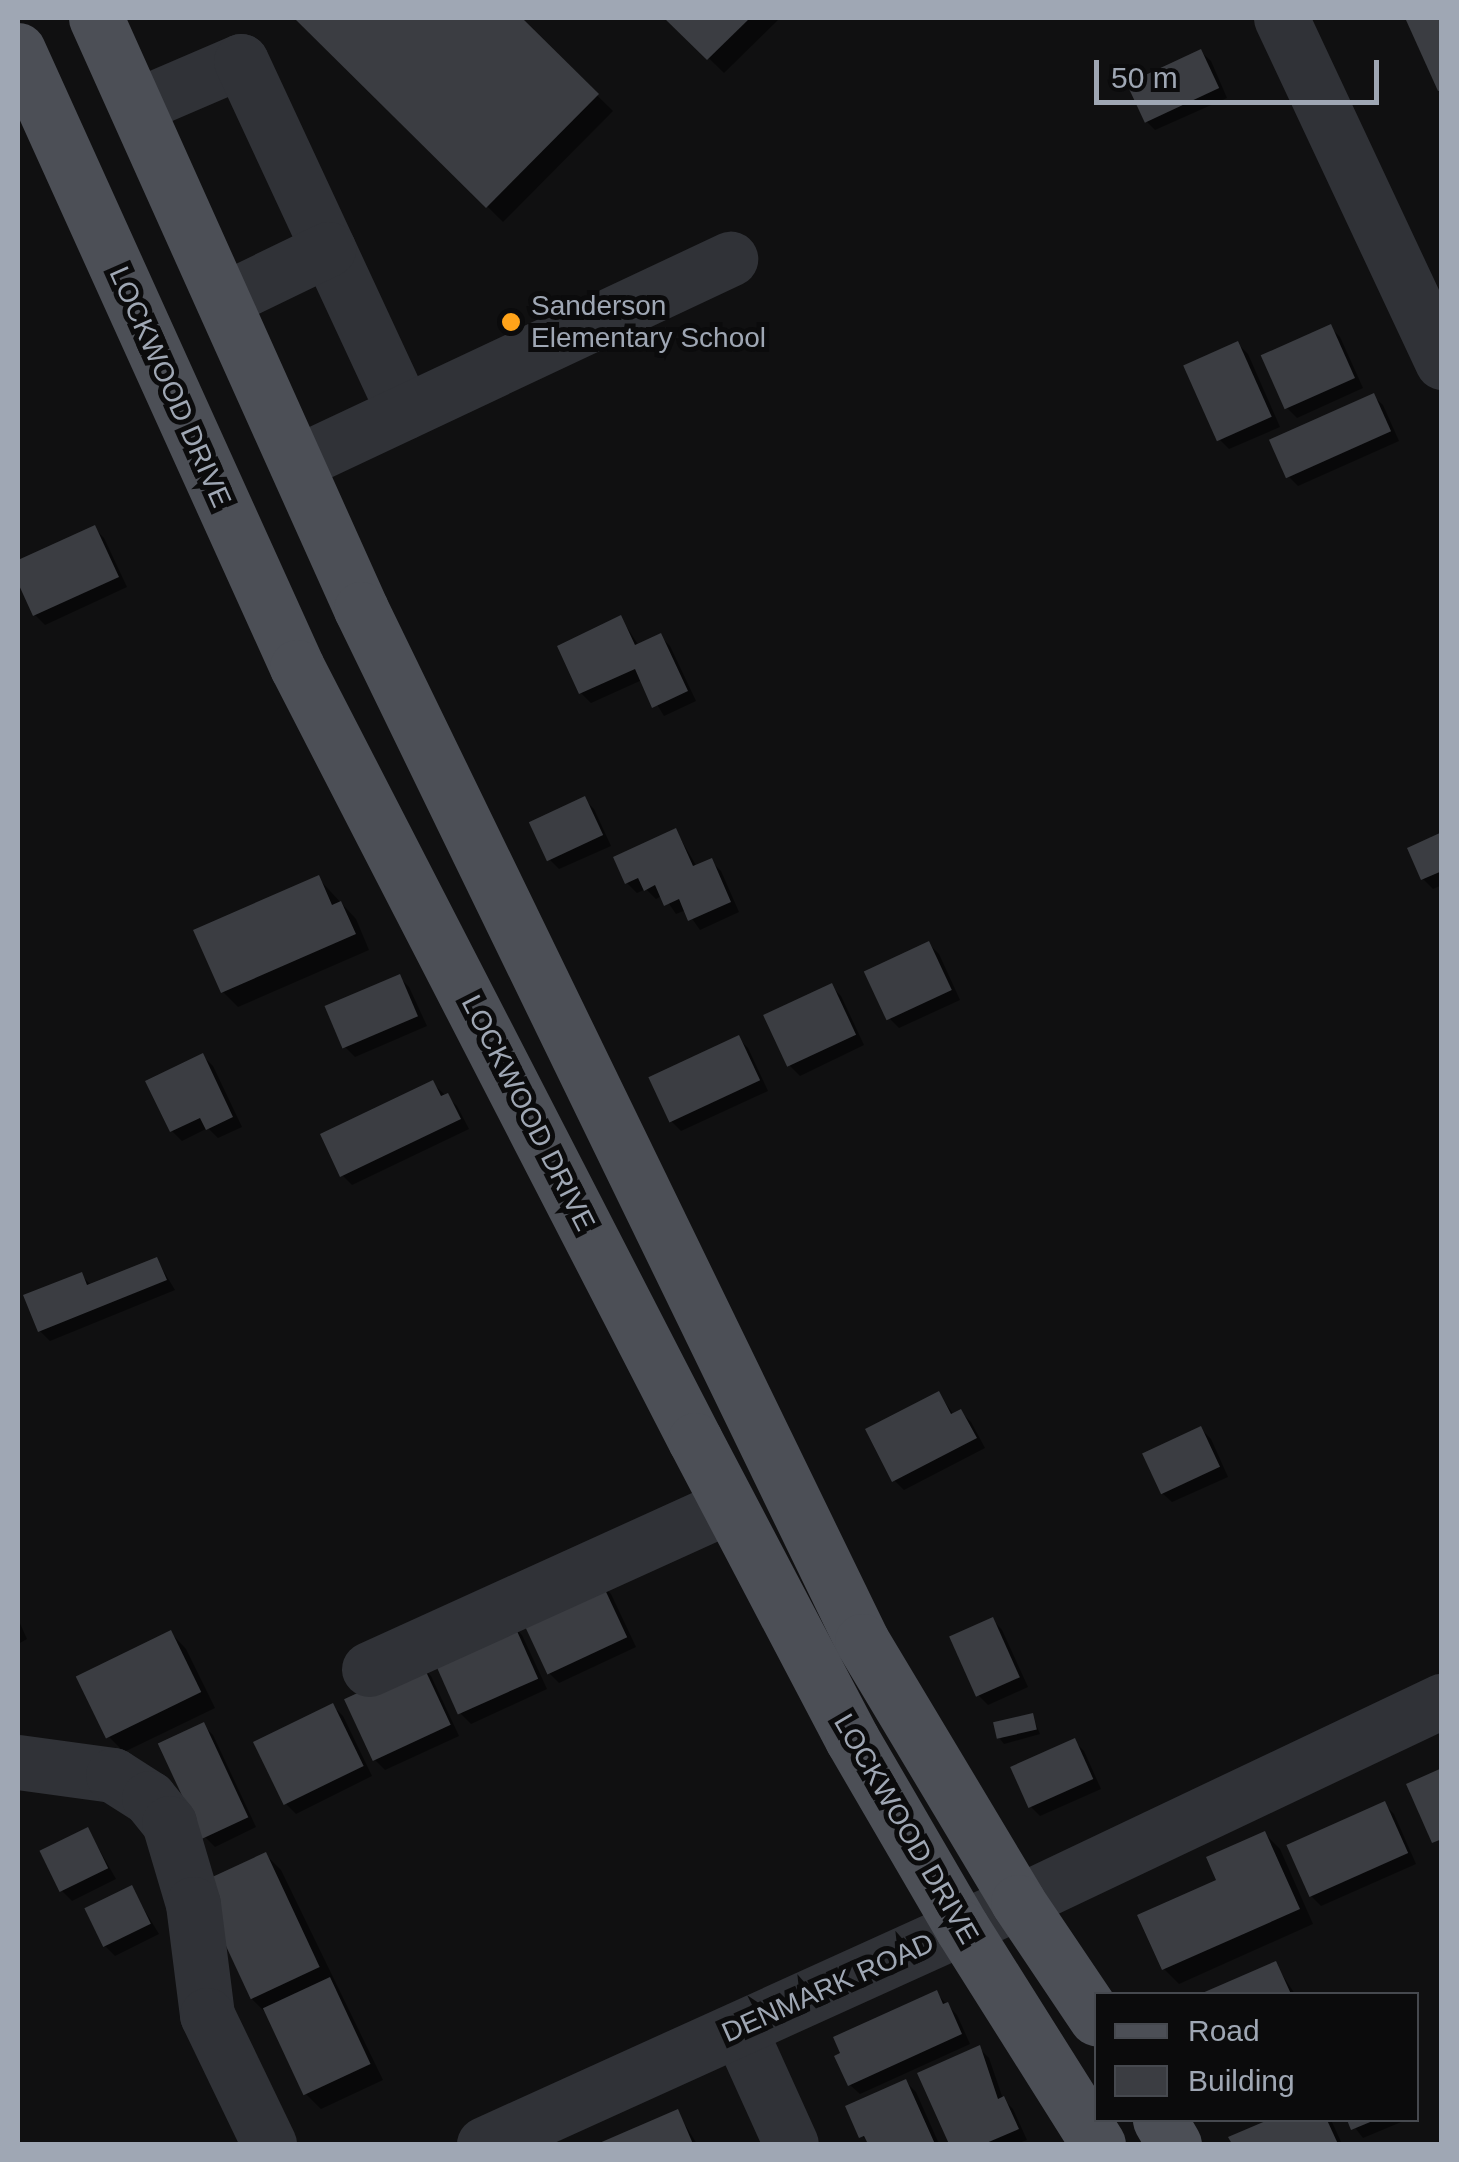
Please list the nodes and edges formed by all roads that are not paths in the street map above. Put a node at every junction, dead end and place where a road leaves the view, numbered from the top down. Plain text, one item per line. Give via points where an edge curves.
1 (96, 18) edge
2 (1281, 18) edge
3 (18, 50) edge
4 (136, 106) junction
5 (328, 249) junction
6 (730, 259) dead end
7 (222, 300) junction
8 (1442, 362) edge
9 (404, 412) junction
10 (296, 463) junction
11 (748, 1414) junction
12 (694, 1440) junction
13 (730, 1506) junction
14 (370, 1669) dead end
15 (1442, 1701) edge
16 (18, 1762) edge
17 (1018, 1902) junction
18 (962, 1928) junction
19 (1094, 2015) edge
20 (738, 2029) junction
21 (1161, 2122) edge
22 (491, 2143) edge
23 (269, 2144) edge
24 (791, 2144) edge
25 (1098, 2144) edge
26 (1174, 2144) edge

1 - 4 main road, LOCKWOOD DRIVE
2 - 8 street
3 - 12 main road, LOCKWOOD DRIVE via 297,666
4 - 5 street via 241,61
4 - 7 main road, LOCKWOOD DRIVE
5 - 7 street
5 - 9 street
6 - 9 street
7 - 10 main road, LOCKWOOD DRIVE
9 - 10 street
10 - 11 main road, LOCKWOOD DRIVE
11 - 12 main road
11 - 17 main road, LOCKWOOD DRIVE via 862,1641
12 - 13 main road, LOCKWOOD DRIVE
13 - 14 street
13 - 18 main road, LOCKWOOD DRIVE via 852,1739
15 - 17 street, DENMARK ROAD
16 - 23 street via 113,1775 169,1822 193,1904 207,2015
17 - 18 street, DENMARK ROAD
17 - 19 main road, LOCKWOOD DRIVE
18 - 20 street, DENMARK ROAD
18 - 25 main road, LOCKWOOD DRIVE
20 - 22 street, DENMARK ROAD
20 - 24 street
21 - 26 main road

